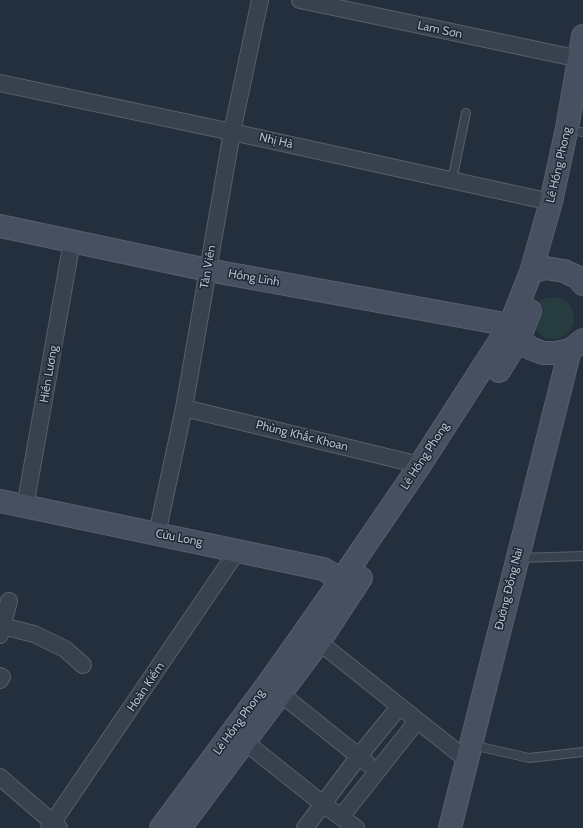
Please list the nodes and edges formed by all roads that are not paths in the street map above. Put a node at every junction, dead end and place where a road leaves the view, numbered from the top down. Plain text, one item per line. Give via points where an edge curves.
1 (260, 0) edge
2 (300, 0) edge
3 (583, 36) edge
4 (580, 59) junction
5 (0, 83) edge
6 (466, 114) dead end
7 (582, 129) edge
8 (232, 132) junction
9 (452, 180) junction
10 (551, 202) junction
11 (0, 226) edge
12 (72, 241) junction
13 (208, 270) junction
14 (539, 270) junction
15 (583, 284) edge
16 (515, 332) junction
17 (576, 345) edge
18 (184, 408) junction
19 (420, 465) junction
20 (0, 501) edge
21 (25, 507) junction
22 (157, 534) junction
23 (238, 550) junction
24 (583, 556) edge
25 (516, 558) junction
26 (348, 583) junction
27 (9, 601) dead end
28 (1, 631) edge
29 (319, 642) junction
30 (83, 665) dead end
31 (0, 676) edge
32 (0, 680) edge
33 (280, 694) junction
34 (399, 707) junction
35 (417, 721) junction
36 (245, 742) junction
37 (583, 752) edge
38 (469, 753) junction
39 (359, 756) junction
40 (376, 770) junction
41 (0, 777) edge
42 (323, 804) junction
43 (341, 817) junction
44 (54, 826) edge
45 (161, 828) edge
46 (180, 828) edge
47 (305, 828) edge
48 (356, 828) edge
49 (450, 828) edge

1 - 8 street, Tản Viên
2 - 4 street, Lam Sơn
3 - 4 main road, Lê Hồng Phong
4 - 10 main road, Lê Hồng Phong
5 - 8 street, Nhị Hà
6 - 9 lane
7 - 14 main road, Lê Hồng Phong via 564,204
8 - 9 street, Nhị Hà
8 - 13 street, Tản Viên
9 - 10 street, Nhị Hà
10 - 14 main road, Lê Hồng Phong
11 - 12 main road, Hồng Lĩnh
12 - 13 main road, Hồng Lĩnh
12 - 21 street, Hiền Lương
13 - 16 main road, Hồng Lĩnh
13 - 18 street, Tản Viên
14 - 15 main road via 564,271 577,277
14 - 16 main road, Lê Hồng Phong
16 - 17 main road via 530,348 542,353 556,354
16 - 19 main road, Lê Hồng Phong
16 - 26 main road, Lê Hồng Phong
17 - 25 main road, Đường Đồng Nai
18 - 19 street, Phùng Khắc Khoan
18 - 22 street, Tản Viên
19 - 26 main road, Lê Hồng Phong
20 - 21 main road, Cửu Long
21 - 22 main road, Cửu Long
22 - 23 main road, Cửu Long
23 - 26 main road, Cửu Long via 323,569
23 - 44 street, Hoàn Kiếm
24 - 25 lane
25 - 38 main road, Đường Đồng Nai
26 - 29 main road, Lê Hồng Phong
26 - 45 main road, Lê Hồng Phong via 259,696
27 - 28 street
28 - 30 street via 34,634 65,649
29 - 33 main road, Lê Hồng Phong
29 - 34 street
31 - 32 street
33 - 36 main road, Lê Hồng Phong
33 - 39 street
34 - 35 street
34 - 39 street
35 - 38 street
35 - 40 street
36 - 42 street
36 - 46 main road, Lê Hồng Phong
37 - 38 lane via 529,758
38 - 49 main road, Đường Đồng Nai
39 - 40 street
39 - 42 street
40 - 43 street
41 - 44 street
42 - 43 street
42 - 47 street
43 - 48 street

